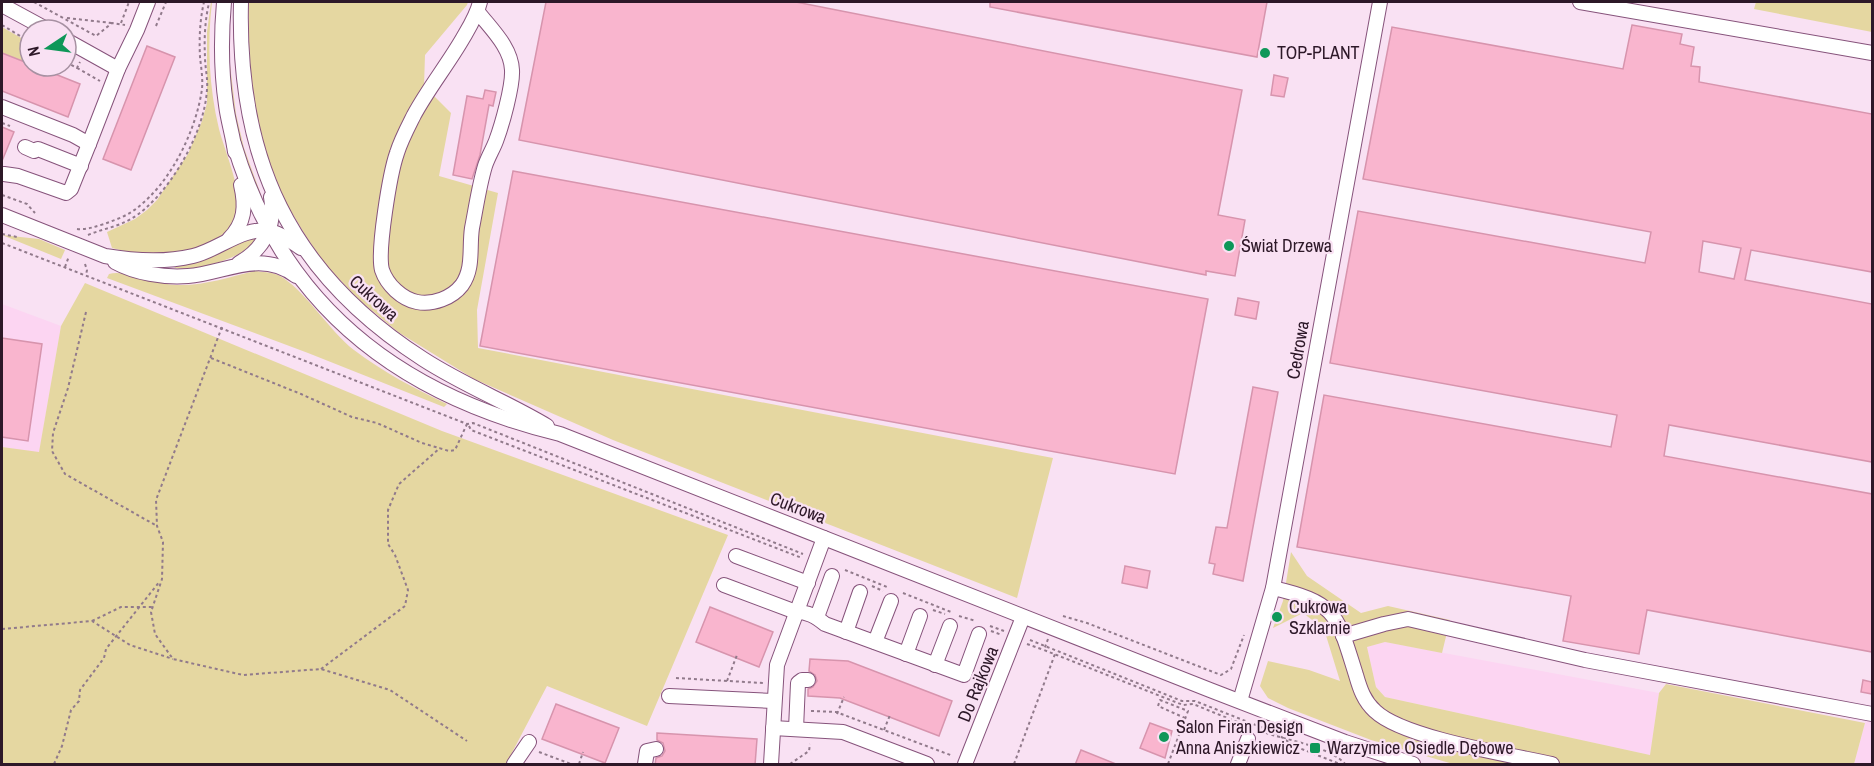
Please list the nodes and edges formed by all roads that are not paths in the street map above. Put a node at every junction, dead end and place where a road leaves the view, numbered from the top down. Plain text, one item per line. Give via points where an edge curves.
1 (148, 2) edge
2 (224, 2) edge
3 (241, 2) edge
4 (1380, 2) edge
5 (1580, 2) edge
6 (2, 4) edge
7 (479, 7) edge
8 (27, 18) edge
9 (78, 47) edge
10 (1872, 53) edge
11 (118, 69) junction
12 (2, 107) edge
13 (89, 144) junction
14 (234, 144) junction
15 (25, 147) dead end
16 (81, 166) junction
17 (2, 176) edge
18 (269, 183) junction
19 (2, 214) edge
20 (269, 231) junction
21 (215, 249) junction
22 (308, 252) junction
23 (105, 255) junction
24 (233, 266) junction
25 (304, 283) junction
26 (560, 434) junction
27 (824, 538) junction
28 (736, 556) dead end
29 (837, 573) road end
30 (808, 583) junction
31 (724, 585) dead end
32 (1273, 588) junction
33 (866, 589) road end
34 (892, 595) road end
35 (921, 611) road end
36 (796, 612) junction
37 (817, 616) junction
38 (1023, 617) junction
39 (953, 620) road end
40 (978, 629) road end
41 (846, 632) junction
42 (1343, 636) junction
43 (875, 642) junction
44 (906, 654) junction
45 (935, 665) junction
46 (808, 680) dead end
47 (669, 696) dead end
48 (773, 701) junction
49 (1240, 701) junction
50 (1872, 714) edge
51 (773, 728) junction
52 (795, 729) junction
53 (1248, 739) dead end
54 (527, 744) road end
55 (656, 749) dead end
56 (960, 761) edge
57 (517, 764) edge
58 (645, 765) edge
59 (771, 765) edge
60 (927, 765) edge
61 (1238, 765) edge
62 (1413, 765) edge
63 (1552, 765) edge

1 - 11 street
2 - 14 street via 223,78
3 - 18 street via 244,87
4 - 32 street, Cedrowa
5 - 10 street
6 - 8 street
7 - 7 street via 397,153 380,257 383,272 394,289 408,300 428,304 445,298 468,276 481,183 512,80 511,58
9 - 11 street
11 - 13 street
12 - 13 street
13 - 16 street
14 - 20 street
14 - 21 street via 244,215 236,232
15 - 16 street
16 - 17 street via 66,193 18,176
18 - 20 street via 273,207
18 - 22 street
19 - 23 street, Cukrowa
20 - 21 street, Cukrowa via 243,234
20 - 22 street, Cukrowa
20 - 24 street, Cukrowa via 254,252
20 - 25 street, Cukrowa
21 - 23 street, Cukrowa via 169,261
22 - 26 street, Cukrowa via 348,302 390,337 453,377
23 - 24 street, Cukrowa via 134,270 168,276 198,275
24 - 25 street, Cukrowa via 268,263
25 - 26 street, Cukrowa via 345,328 407,374 519,424
26 - 27 street, Cukrowa
27 - 30 street
27 - 38 street, Cukrowa
28 - 30 street
29 - 37 street
30 - 36 street
31 - 36 street
32 - 42 street via 1322,605
32 - 49 street, Cedrowa
33 - 41 street
34 - 43 street
35 - 44 street
36 - 37 street
36 - 48 street via 777,664
37 - 41 street via 825,624
38 - 49 street, Cukrowa
38 - 56 street, Do Rajkowa
39 - 45 street
40 - 45 street via 964,675
41 - 43 street
42 - 50 street via 1408,619 1585,660
42 - 63 street via 1361,692 1389,722
43 - 44 street
44 - 45 street
46 - 52 street via 798,683
47 - 48 street
48 - 51 street
49 - 62 street, Cukrowa
51 - 52 street
51 - 59 street
52 - 60 street via 843,732
53 - 61 street
54 - 57 street
55 - 58 street via 647,751

